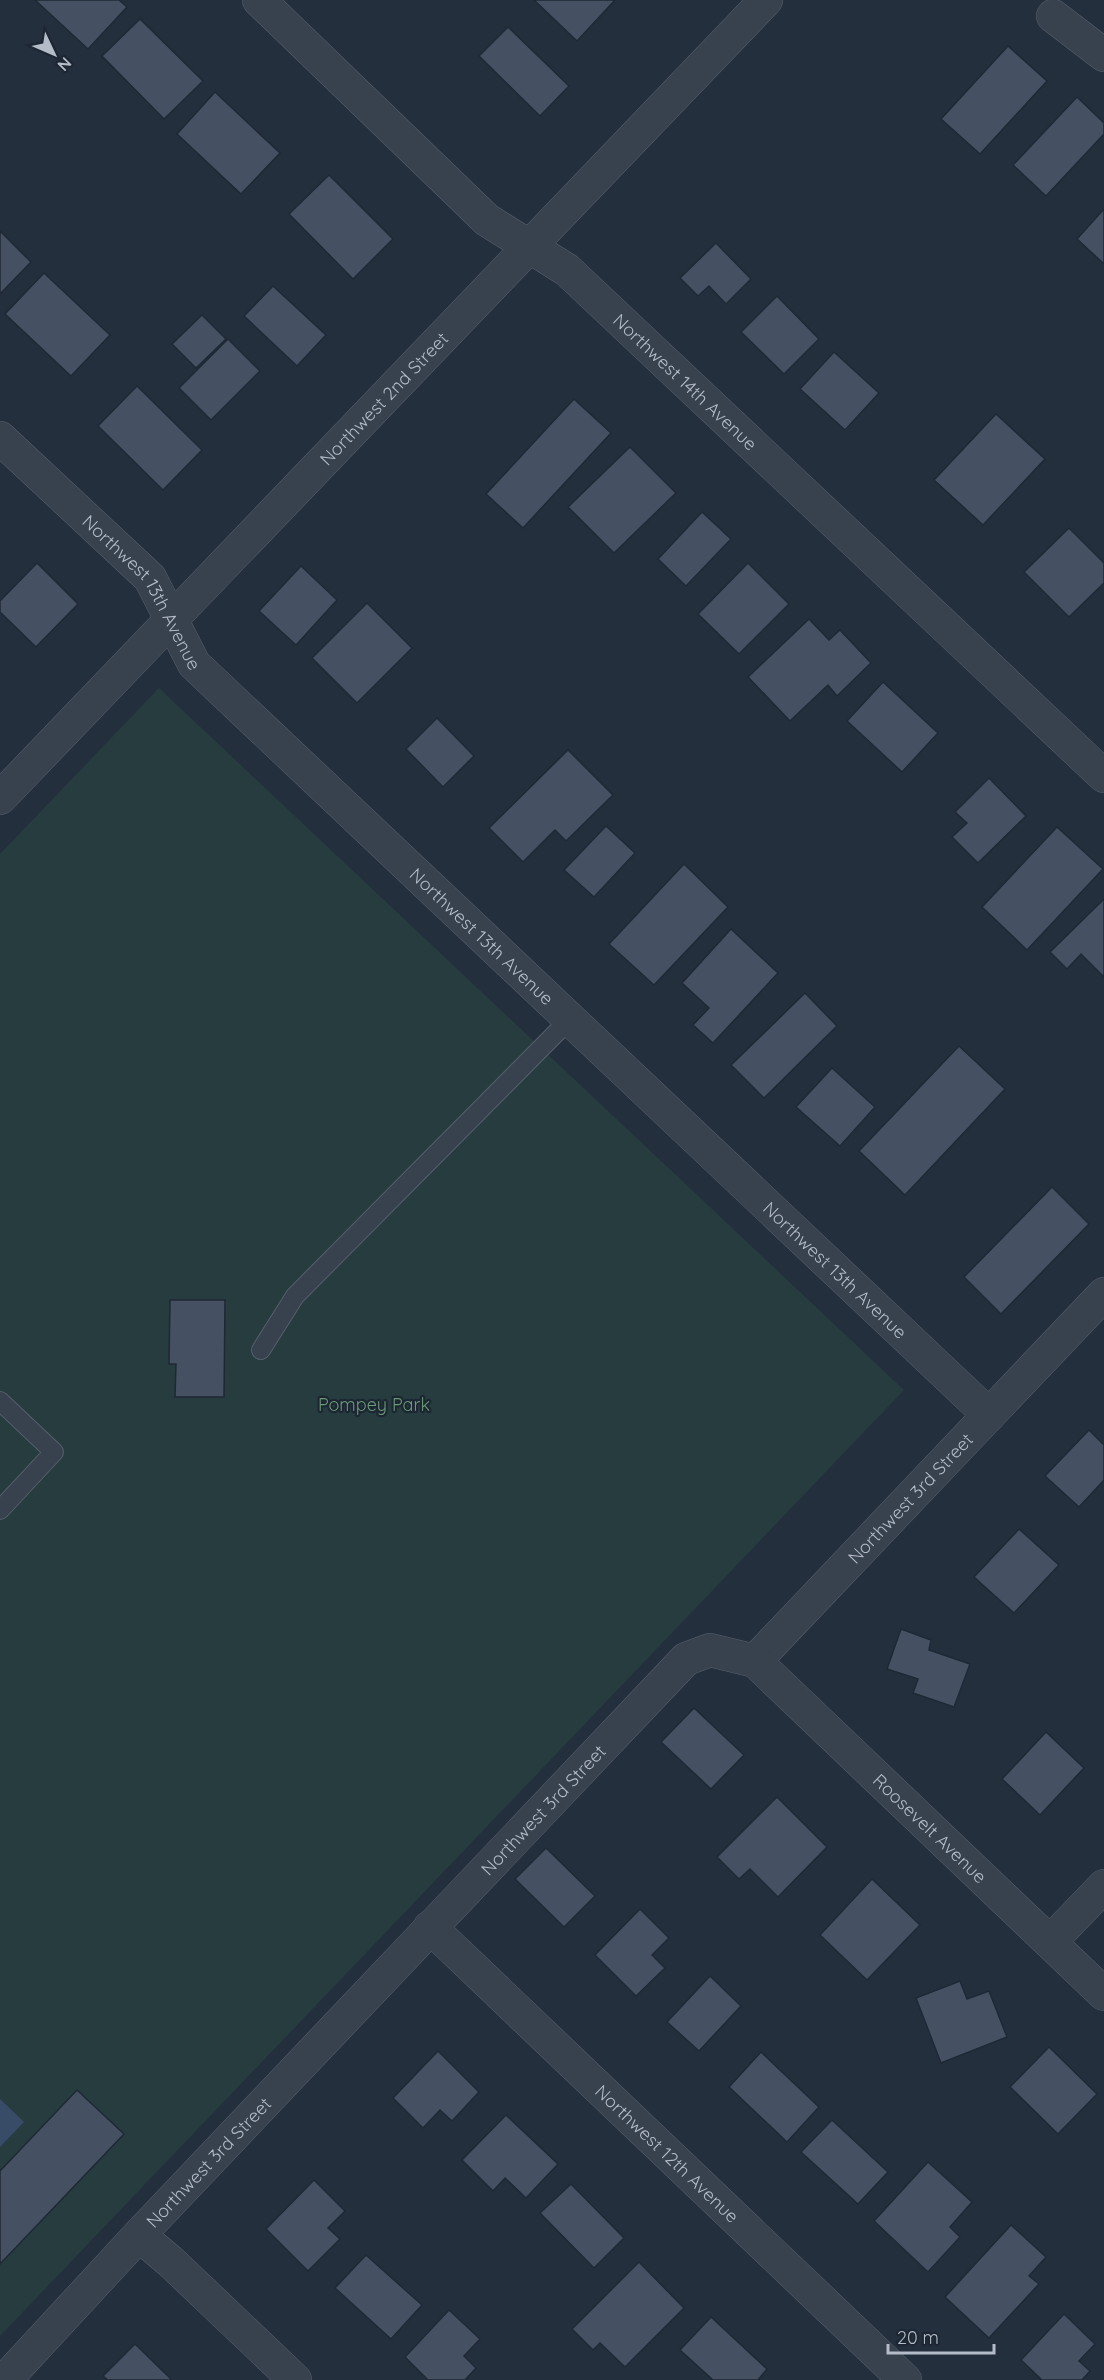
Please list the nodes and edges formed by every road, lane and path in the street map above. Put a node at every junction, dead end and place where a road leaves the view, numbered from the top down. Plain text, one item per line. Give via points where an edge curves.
1 (260, 0) edge
2 (766, 0) edge
3 (1053, 16) dead end
4 (1104, 54) edge
5 (528, 246) junction
6 (0, 438) edge
7 (172, 621) junction
8 (1104, 776) edge
9 (0, 798) edge
10 (570, 1019) junction
11 (1104, 1294) edge
12 (261, 1350) dead end
13 (0, 1401) edge
14 (989, 1415) junction
15 (0, 1510) edge
16 (755, 1661) junction
17 (1104, 1886) edge
18 (430, 1927) junction
19 (1050, 1942) junction
20 (1104, 1994) edge
21 (139, 2235) junction
22 (5, 2380) edge
23 (295, 2380) edge
24 (905, 2380) edge

1 - 5 street, Northwest 14th Avenue via 487,220
2 - 5 street, Northwest 2nd Street
3 - 4 street
5 - 7 street, Northwest 2nd Street
5 - 8 street, Northwest 14th Avenue via 567,270
6 - 7 street, Northwest 13th Avenue via 150,578
7 - 9 street, Northwest 2nd Street
7 - 10 street, Northwest 13th Avenue via 194,664
10 - 12 lane via 295,1296
10 - 14 street, Northwest 13th Avenue
11 - 14 street, Northwest 3rd Street
13 - 15 lane via 54,1452
14 - 16 street, Northwest 3rd Street
16 - 18 street, Northwest 3rd Street via 710,1650 686,1659
16 - 19 street, Roosevelt Avenue
17 - 19 street
18 - 21 street, Northwest 3rd Street
18 - 24 street, Northwest 12th Avenue
19 - 20 street, Roosevelt Avenue
21 - 22 street, Northwest 3rd Street
21 - 23 street

